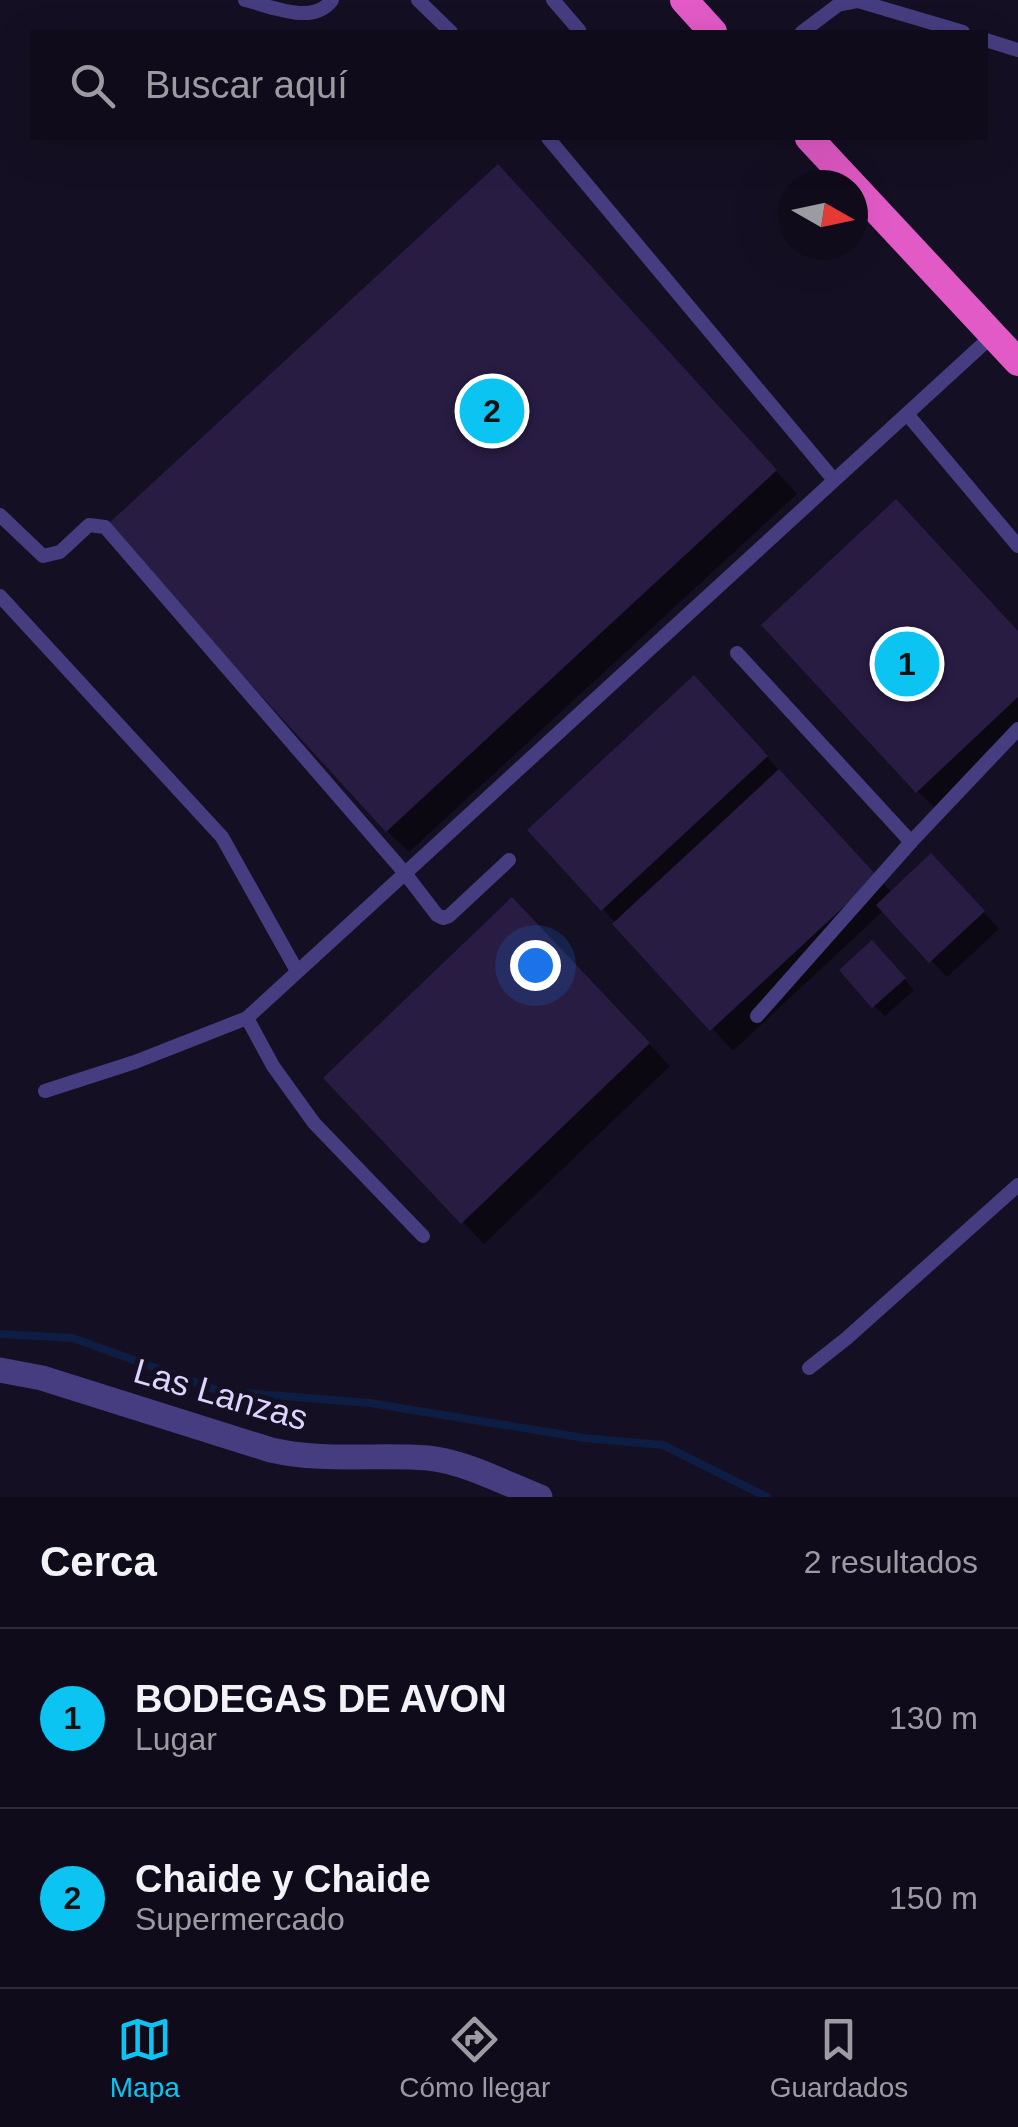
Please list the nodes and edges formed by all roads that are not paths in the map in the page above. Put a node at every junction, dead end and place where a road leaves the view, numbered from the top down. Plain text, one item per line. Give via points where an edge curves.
1 (245, 0) edge
2 (332, 0) edge
3 (418, 0) edge
4 (553, 0) edge
5 (684, 0) edge
6 (448, 30) edge
7 (579, 30) dead end
8 (710, 30) edge
9 (805, 30) edge
10 (956, 30) edge
11 (988, 41) edge
12 (1018, 50) edge
13 (550, 140) edge
14 (811, 140) edge
15 (994, 335) junction
16 (1018, 362) edge
17 (907, 414) junction
18 (834, 480) junction
19 (0, 516) edge
20 (1018, 546) edge
21 (0, 596) edge
22 (737, 653) dead end
23 (1018, 728) edge
24 (910, 842) junction
25 (509, 860) dead end
26 (404, 872) junction
27 (298, 971) junction
28 (757, 1016) dead end
29 (247, 1018) junction
30 (45, 1092) dead end
31 (1018, 1185) edge
32 (423, 1236) dead end
33 (809, 1368) dead end
34 (0, 1370) edge
35 (540, 1497) edge

1 - 2 lane via 310,13
3 - 6 lane
4 - 7 lane
5 - 8 highway
9 - 10 lane via 838,5 858,2
11 - 12 lane
13 - 18 lane
14 - 15 highway
15 - 16 highway
15 - 17 lane
17 - 18 lane
17 - 20 lane
18 - 26 lane
19 - 26 lane via 44,556 60,552 89,526 105,527
21 - 27 lane via 222,837
22 - 24 lane
23 - 24 lane
24 - 28 lane
25 - 26 lane via 443,918
26 - 27 lane
27 - 29 lane
29 - 30 lane
29 - 32 lane via 314,1123
31 - 33 lane
34 - 35 street, Las Lanzas via 303,1458 428,1458

